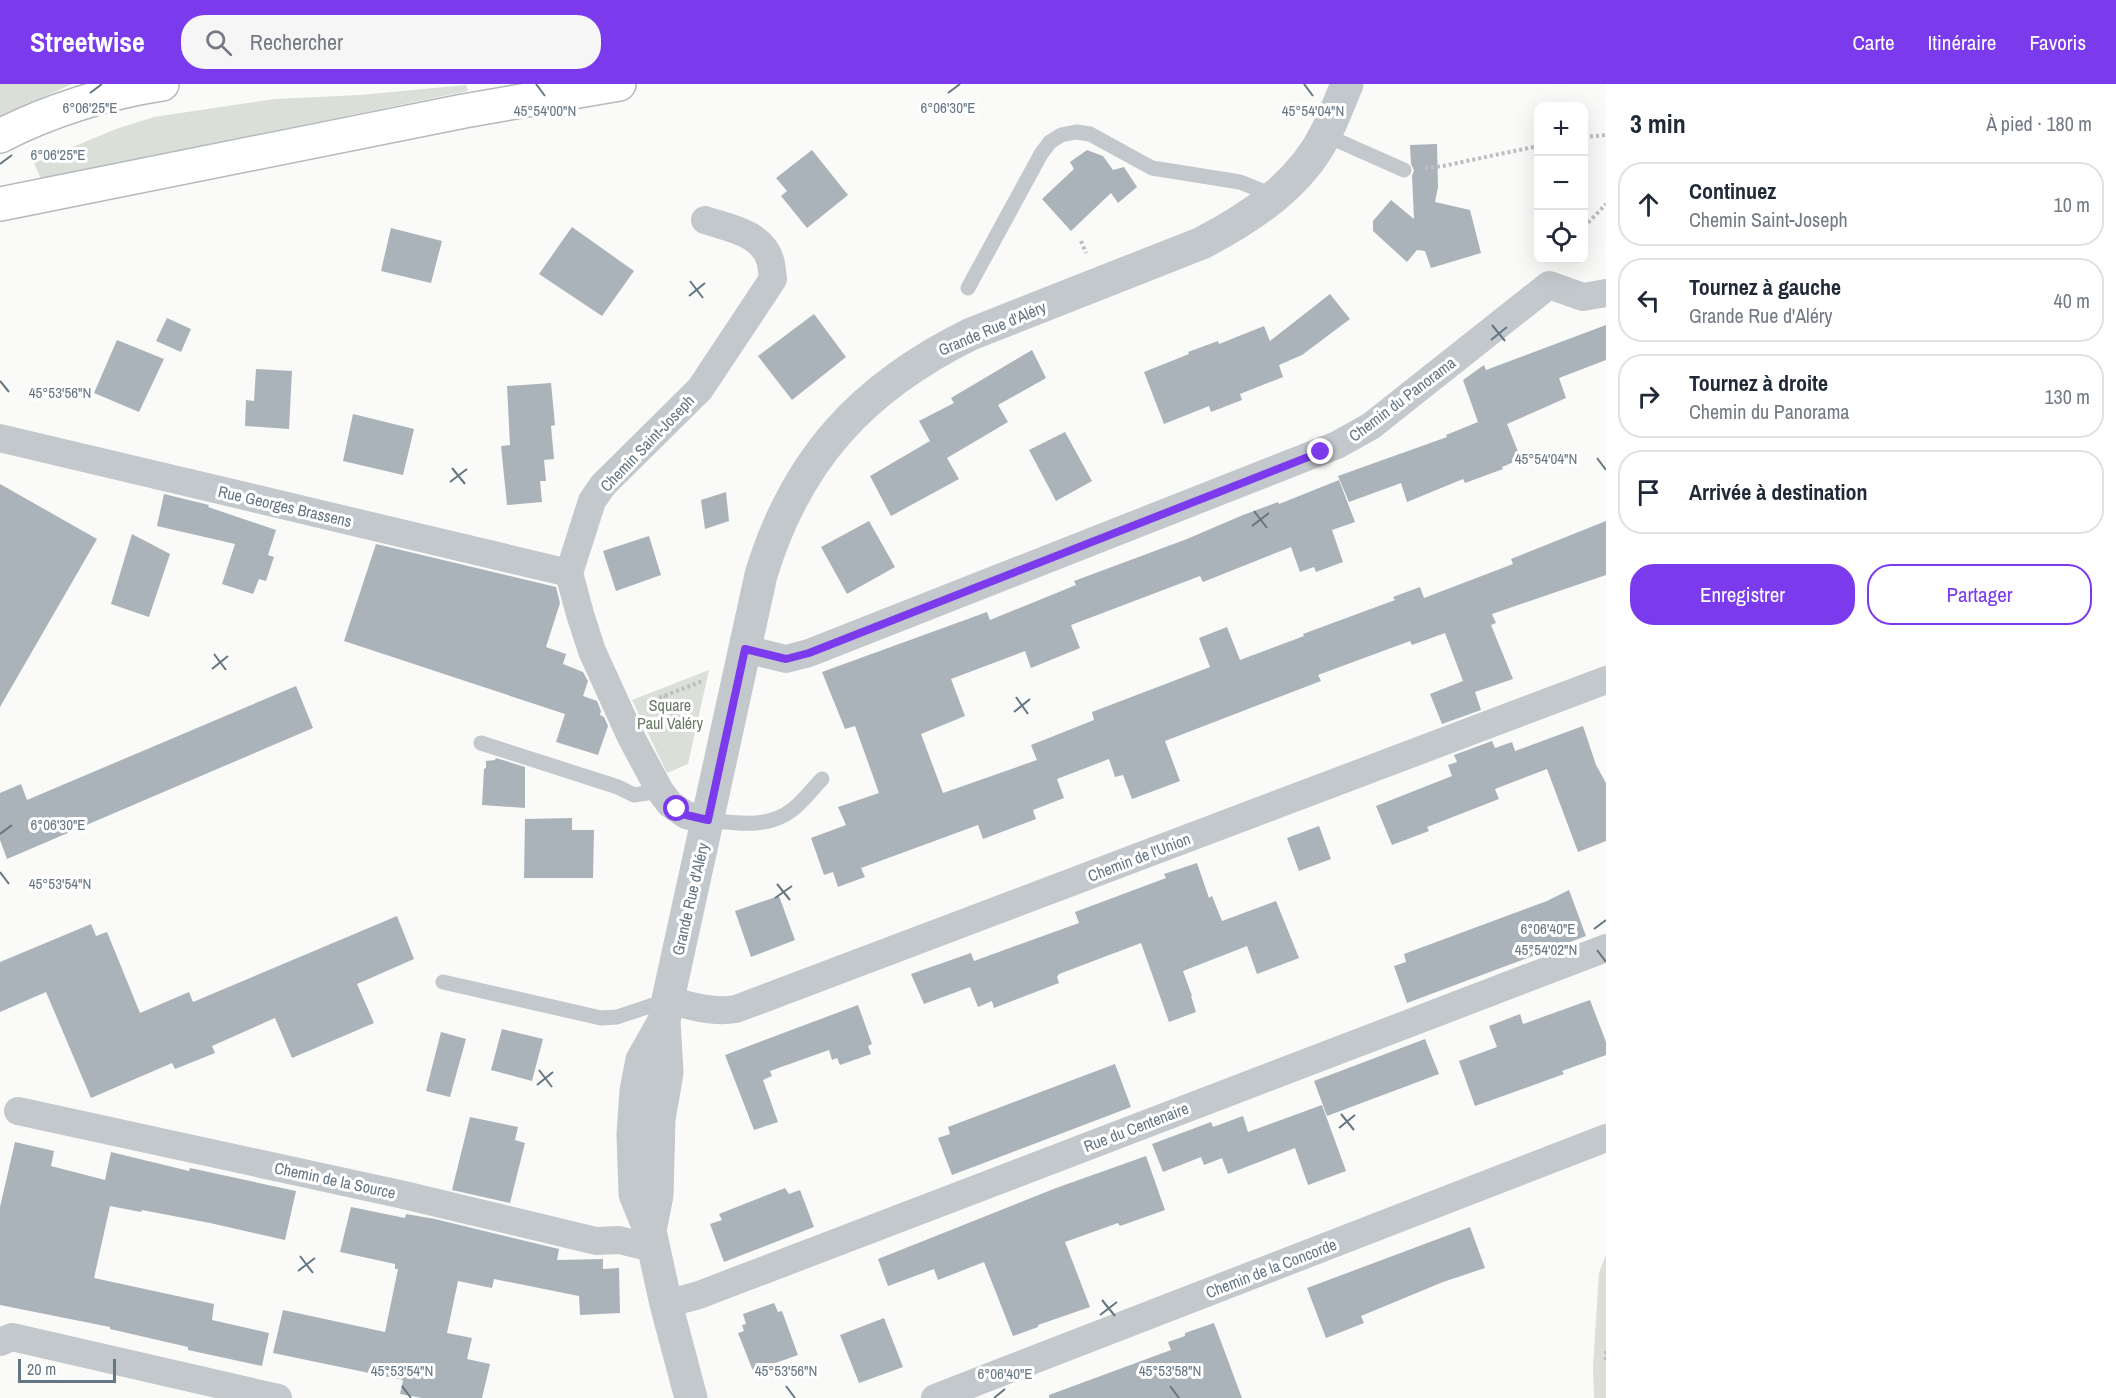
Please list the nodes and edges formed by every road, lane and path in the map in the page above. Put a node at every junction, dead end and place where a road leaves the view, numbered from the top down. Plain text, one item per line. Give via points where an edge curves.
1 (162, 84) edge
2 (619, 84) edge
3 (1347, 84) edge
4 (1325, 135) junction
5 (1606, 135) edge
6 (0, 136) edge
7 (1588, 137) edge
8 (1534, 147) edge
9 (1404, 170) joint
10 (1275, 196) junction
11 (0, 204) edge
12 (1606, 204) edge
13 (705, 220) dead end
14 (1588, 222) edge
15 (1081, 241) dead end
16 (1087, 258) dead end
17 (968, 288) dead end
18 (1606, 293) edge
19 (0, 438) edge
20 (569, 573) junction
21 (743, 657) junction
22 (1606, 680) edge
23 (665, 695) junction
24 (620, 713) junction
25 (676, 725) dead end
26 (481, 743) dead end
27 (822, 779) dead end
28 (660, 791) junction
29 (708, 820) junction
30 (1606, 948) edge
31 (443, 982) dead end
32 (666, 1011) junction
33 (18, 1111) dead end
34 (1606, 1138) edge
35 (651, 1239) junction
36 (666, 1304) junction
37 (0, 1342) edge
38 (1606, 1351) edge
39 (1606, 1360) edge
40 (685, 1394) edge
41 (278, 1398) edge
42 (935, 1398) edge

1 - 6 highway via 52,113
2 - 11 highway
3 - 4 street, Grande Rue d'Aléry
4 - 9 lane
4 - 10 street, Grande Rue d'Aléry via 1300,171
5 - 7 path
8 - 9 path
10 - 17 lane via 1240,182 1152,168 1090,134 1061,135 1041,154
10 - 21 street, Grande Rue d'Aléry via 1233,227 1203,243 964,338 905,371 876,393 824,448 781,517 760,575
12 - 14 path
13 - 20 street, Chemin Saint-Joseph via 746,234 762,244 773,279 700,388 603,485 592,501
15 - 16 path
18 - 21 street, Chemin du Panorama via 1583,297 1549,285 1371,426 1337,445 809,653 786,659
19 - 20 street, Rue Georges Brassens
20 - 24 street via 592,651
21 - 23 path
21 - 29 street, Grande Rue d'Aléry
22 - 32 street, Chemin de l'Union via 736,1009
23 - 24 path
23 - 25 path
24 - 28 street
26 - 28 lane via 634,795
27 - 29 lane via 791,810 768,821 751,824
28 - 29 street via 686,815
29 - 32 street, Grande Rue d'Aléry
30 - 36 street, Rue du Centenaire
31 - 32 lane via 601,1018
32 - 35 street, Grande Rue d'Aléry via 667,1072 659,1119
33 - 35 street, Chemin de la Source via 596,1241
34 - 42 street, Chemin de la Concorde
35 - 36 street, Grande Rue d'Aléry
36 - 40 street, Grande Rue d'Aléry
37 - 41 street via 12,1337
38 - 39 path

